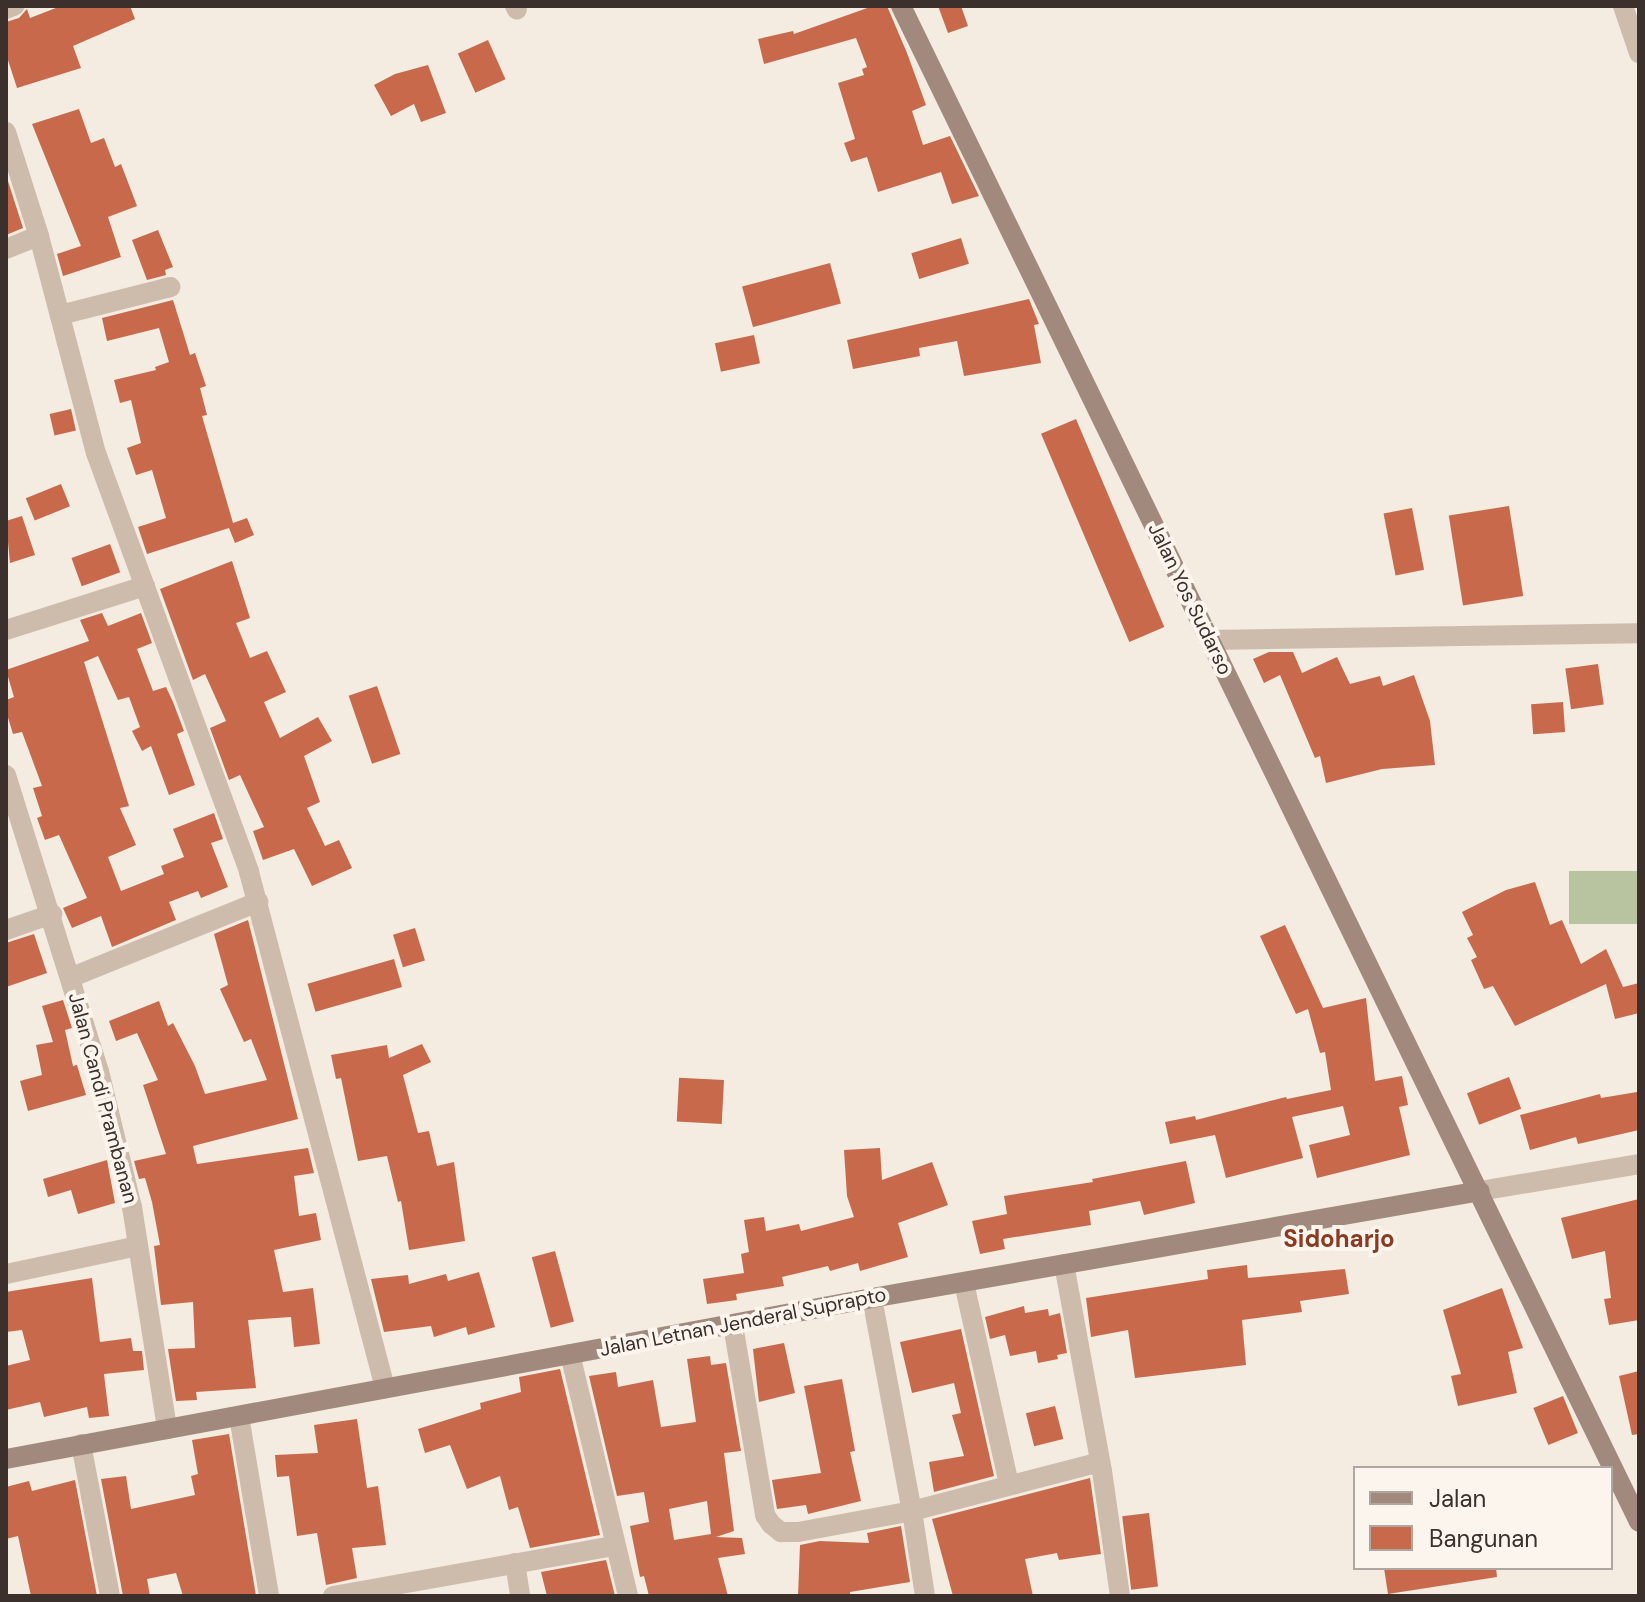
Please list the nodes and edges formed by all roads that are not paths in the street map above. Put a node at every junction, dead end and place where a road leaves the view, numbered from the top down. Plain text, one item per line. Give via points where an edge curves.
1 (14, 6) edge
2 (901, 6) edge
3 (1623, 6) edge
4 (6, 9) edge
5 (1639, 53) edge
6 (6, 132) edge
7 (39, 236) junction
8 (6, 249) edge
9 (171, 287) dead end
10 (60, 315) junction
11 (145, 586) junction
12 (6, 630) edge
13 (1639, 633) edge
14 (1210, 640) junction
15 (6, 775) edge
16 (258, 902) junction
17 (52, 914) junction
18 (6, 930) edge
19 (72, 977) junction
20 (1639, 1164) edge
21 (1480, 1191) junction
22 (138, 1246) junction
23 (1064, 1264) junction
24 (6, 1274) edge
25 (964, 1283) junction
26 (872, 1298) junction
27 (733, 1325) junction
28 (570, 1354) junction
29 (385, 1388) junction
30 (167, 1429) junction
31 (242, 1433) junction
32 (81, 1444) junction
33 (6, 1459) edge
34 (1100, 1462) junction
35 (1612, 1466) edge
36 (1613, 1468) edge
37 (1009, 1485) junction
38 (912, 1511) junction
39 (1639, 1522) edge
40 (613, 1546) junction
41 (515, 1563) junction
42 (426, 1588) edge
43 (110, 1596) edge
44 (269, 1596) edge
45 (333, 1596) edge
46 (520, 1596) edge
47 (628, 1596) edge
48 (925, 1596) edge
49 (1120, 1596) edge

1 - 4 street
2 - 14 main road, Jalan Yos Sudarso
3 - 5 street
6 - 7 street
7 - 8 street
7 - 10 street
9 - 10 street
10 - 11 street via 96,453
11 - 12 street
11 - 16 street
13 - 14 street
14 - 21 main road, Jalan Yos Sudarso
15 - 17 street, Jalan Candi Prambanan
16 - 19 street
16 - 29 street
17 - 18 street
17 - 19 street, Jalan Candi Prambanan
19 - 22 street, Jalan Candi Prambanan
20 - 21 street
21 - 23 main road, Jalan Letnan Jenderal Suprapto
21 - 35 main road, Jalan Yos Sudarso
22 - 24 street
22 - 30 street, Jalan Candi Prambanan
23 - 25 main road, Jalan Letnan Jenderal Suprapto
23 - 34 street
25 - 26 main road, Jalan Letnan Jenderal Suprapto
25 - 37 street
26 - 27 main road, Jalan Letnan Jenderal Suprapto
26 - 38 street
27 - 28 main road, Jalan Letnan Jenderal Suprapto
27 - 38 street via 765,1515 775,1529 798,1532
28 - 29 main road, Jalan Letnan Jenderal Suprapto
28 - 40 street
29 - 31 main road, Jalan Letnan Jenderal Suprapto
30 - 31 main road, Jalan Letnan Jenderal Suprapto
30 - 32 main road, Jalan Letnan Jenderal Suprapto
31 - 44 street
32 - 33 main road, Jalan Letnan Jenderal Suprapto
32 - 43 street
34 - 37 street
34 - 49 street
36 - 39 main road, Jalan Yos Sudarso
37 - 38 street
38 - 48 street
40 - 41 street
40 - 47 street
41 - 42 street
41 - 46 street
42 - 45 street

